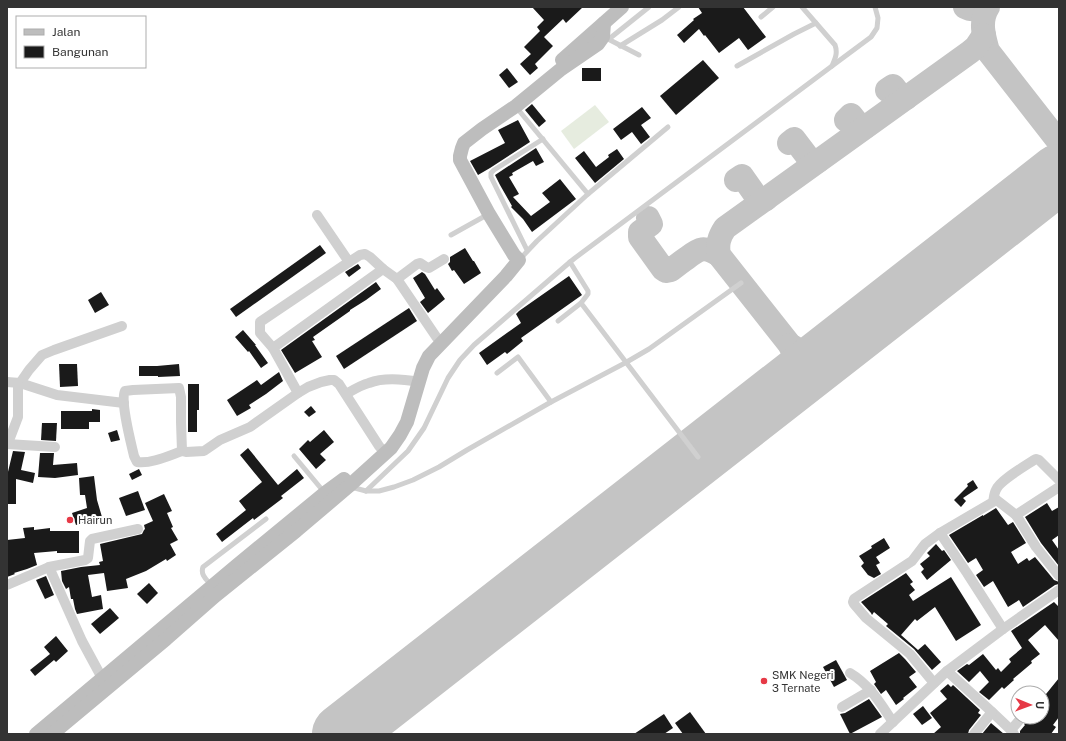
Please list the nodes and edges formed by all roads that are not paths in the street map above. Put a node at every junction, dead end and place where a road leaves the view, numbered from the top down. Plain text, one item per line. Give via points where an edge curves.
1 (649, 7) edge
2 (679, 7) edge
3 (773, 7) edge
4 (802, 7) edge
5 (875, 7) edge
6 (618, 8) edge
7 (761, 17) dead end
8 (816, 23) junction
9 (605, 33) junction
10 (620, 46) junction
11 (639, 55) dead end
12 (737, 66) dead end
13 (832, 66) junction
14 (516, 106) junction
15 (668, 127) dead end
16 (543, 139) junction
17 (588, 194) junction
18 (317, 214) dead end
19 (485, 216) junction
20 (451, 235) dead end
21 (517, 258) junction
22 (444, 259) dead end
23 (349, 262) junction
24 (570, 262) junction
25 (383, 269) junction
26 (397, 279) junction
27 (741, 283) dead end
28 (581, 303) junction
29 (558, 321) dead end
30 (122, 326) dead end
31 (437, 338) junction
32 (273, 348) junction
33 (625, 362) junction
34 (497, 373) dead end
35 (7, 382) edge
36 (414, 382) junction
37 (19, 383) junction
38 (298, 393) junction
39 (346, 394) junction
40 (551, 402) junction
41 (124, 403) junction
42 (7, 440) edge
43 (7, 444) edge
44 (55, 447) dead end
45 (382, 450) junction
46 (182, 451) junction
47 (294, 456) dead end
48 (698, 457) dead end
49 (1059, 480) edge
50 (346, 483) junction
51 (1059, 487) edge
52 (366, 491) junction
53 (328, 497) junction
54 (994, 498) junction
55 (1016, 515) junction
56 (266, 519) dead end
57 (138, 529) dead end
58 (940, 534) junction
59 (50, 567) junction
60 (1059, 576) edge
61 (7, 585) edge
62 (215, 590) junction
63 (1059, 590) edge
64 (1003, 628) junction
65 (947, 671) junction
66 (850, 673) dead end
67 (102, 678) junction
68 (934, 683) junction
69 (871, 690) junction
70 (842, 707) dead end
71 (992, 712) junction
72 (893, 722) junction
73 (1013, 732) edge
74 (37, 734) edge
75 (52, 734) edge
76 (880, 734) edge
77 (974, 734) edge

1 - 9 lane
2 - 10 lane
3 - 7 lane
4 - 8 lane
5 - 13 lane via 877,28 871,37
6 - 9 street
8 - 12 lane
8 - 13 lane via 837,50
9 - 10 lane
9 - 14 street via 598,44 560,70
9 - 19 street via 538,81 460,141 454,149 454,159 460,172
10 - 11 lane
13 - 24 lane
14 - 16 lane
14 - 21 street via 464,143 460,160 489,214
15 - 17 lane
16 - 17 lane
16 - 21 lane via 494,170 491,177
17 - 21 lane
18 - 23 street
19 - 20 lane
19 - 21 street
21 - 31 street via 503,269
21 - 36 street via 429,356
22 - 26 street via 429,268 417,264
23 - 25 street via 365,254
23 - 32 street via 260,322 260,333
24 - 28 lane via 588,291
24 - 52 lane via 460,360 448,378 424,428 408,451
25 - 26 street
25 - 32 street
26 - 31 street
27 - 33 lane via 649,349
28 - 29 lane
28 - 33 lane
30 - 37 street via 42,356
31 - 36 street via 421,358
32 - 38 street
33 - 40 lane
33 - 48 lane
34 - 40 lane via 518,357
35 - 37 street
36 - 39 street via 380,380
36 - 45 street
37 - 41 street via 57,395
37 - 42 street via 18,417
38 - 39 street via 320,382 334,380
38 - 46 street via 250,427 220,440 204,451
39 - 45 street
40 - 52 lane via 413,480 394,487
41 - 46 street via 137,462 148,462
41 - 46 street via 125,391 179,388
43 - 44 street
45 - 50 street
47 - 53 lane
49 - 54 street via 1036,459 998,486
50 - 52 lane
50 - 53 street
51 - 55 street
53 - 62 street
54 - 55 street
54 - 58 street via 990,505
55 - 60 street via 1036,547
56 - 62 lane via 204,567 202,574
57 - 59 street via 92,539 88,558 85,560
58 - 64 street
58 - 68 street via 925,544 912,561 854,599 854,604 866,618 910,654
59 - 61 street
59 - 67 street via 82,641
62 - 67 street
62 - 75 street via 166,639
63 - 64 street
64 - 65 street
65 - 68 street
65 - 71 street
66 - 69 street
67 - 74 street
68 - 72 street
69 - 70 street
69 - 72 street
71 - 73 street
71 - 77 street
72 - 76 street

